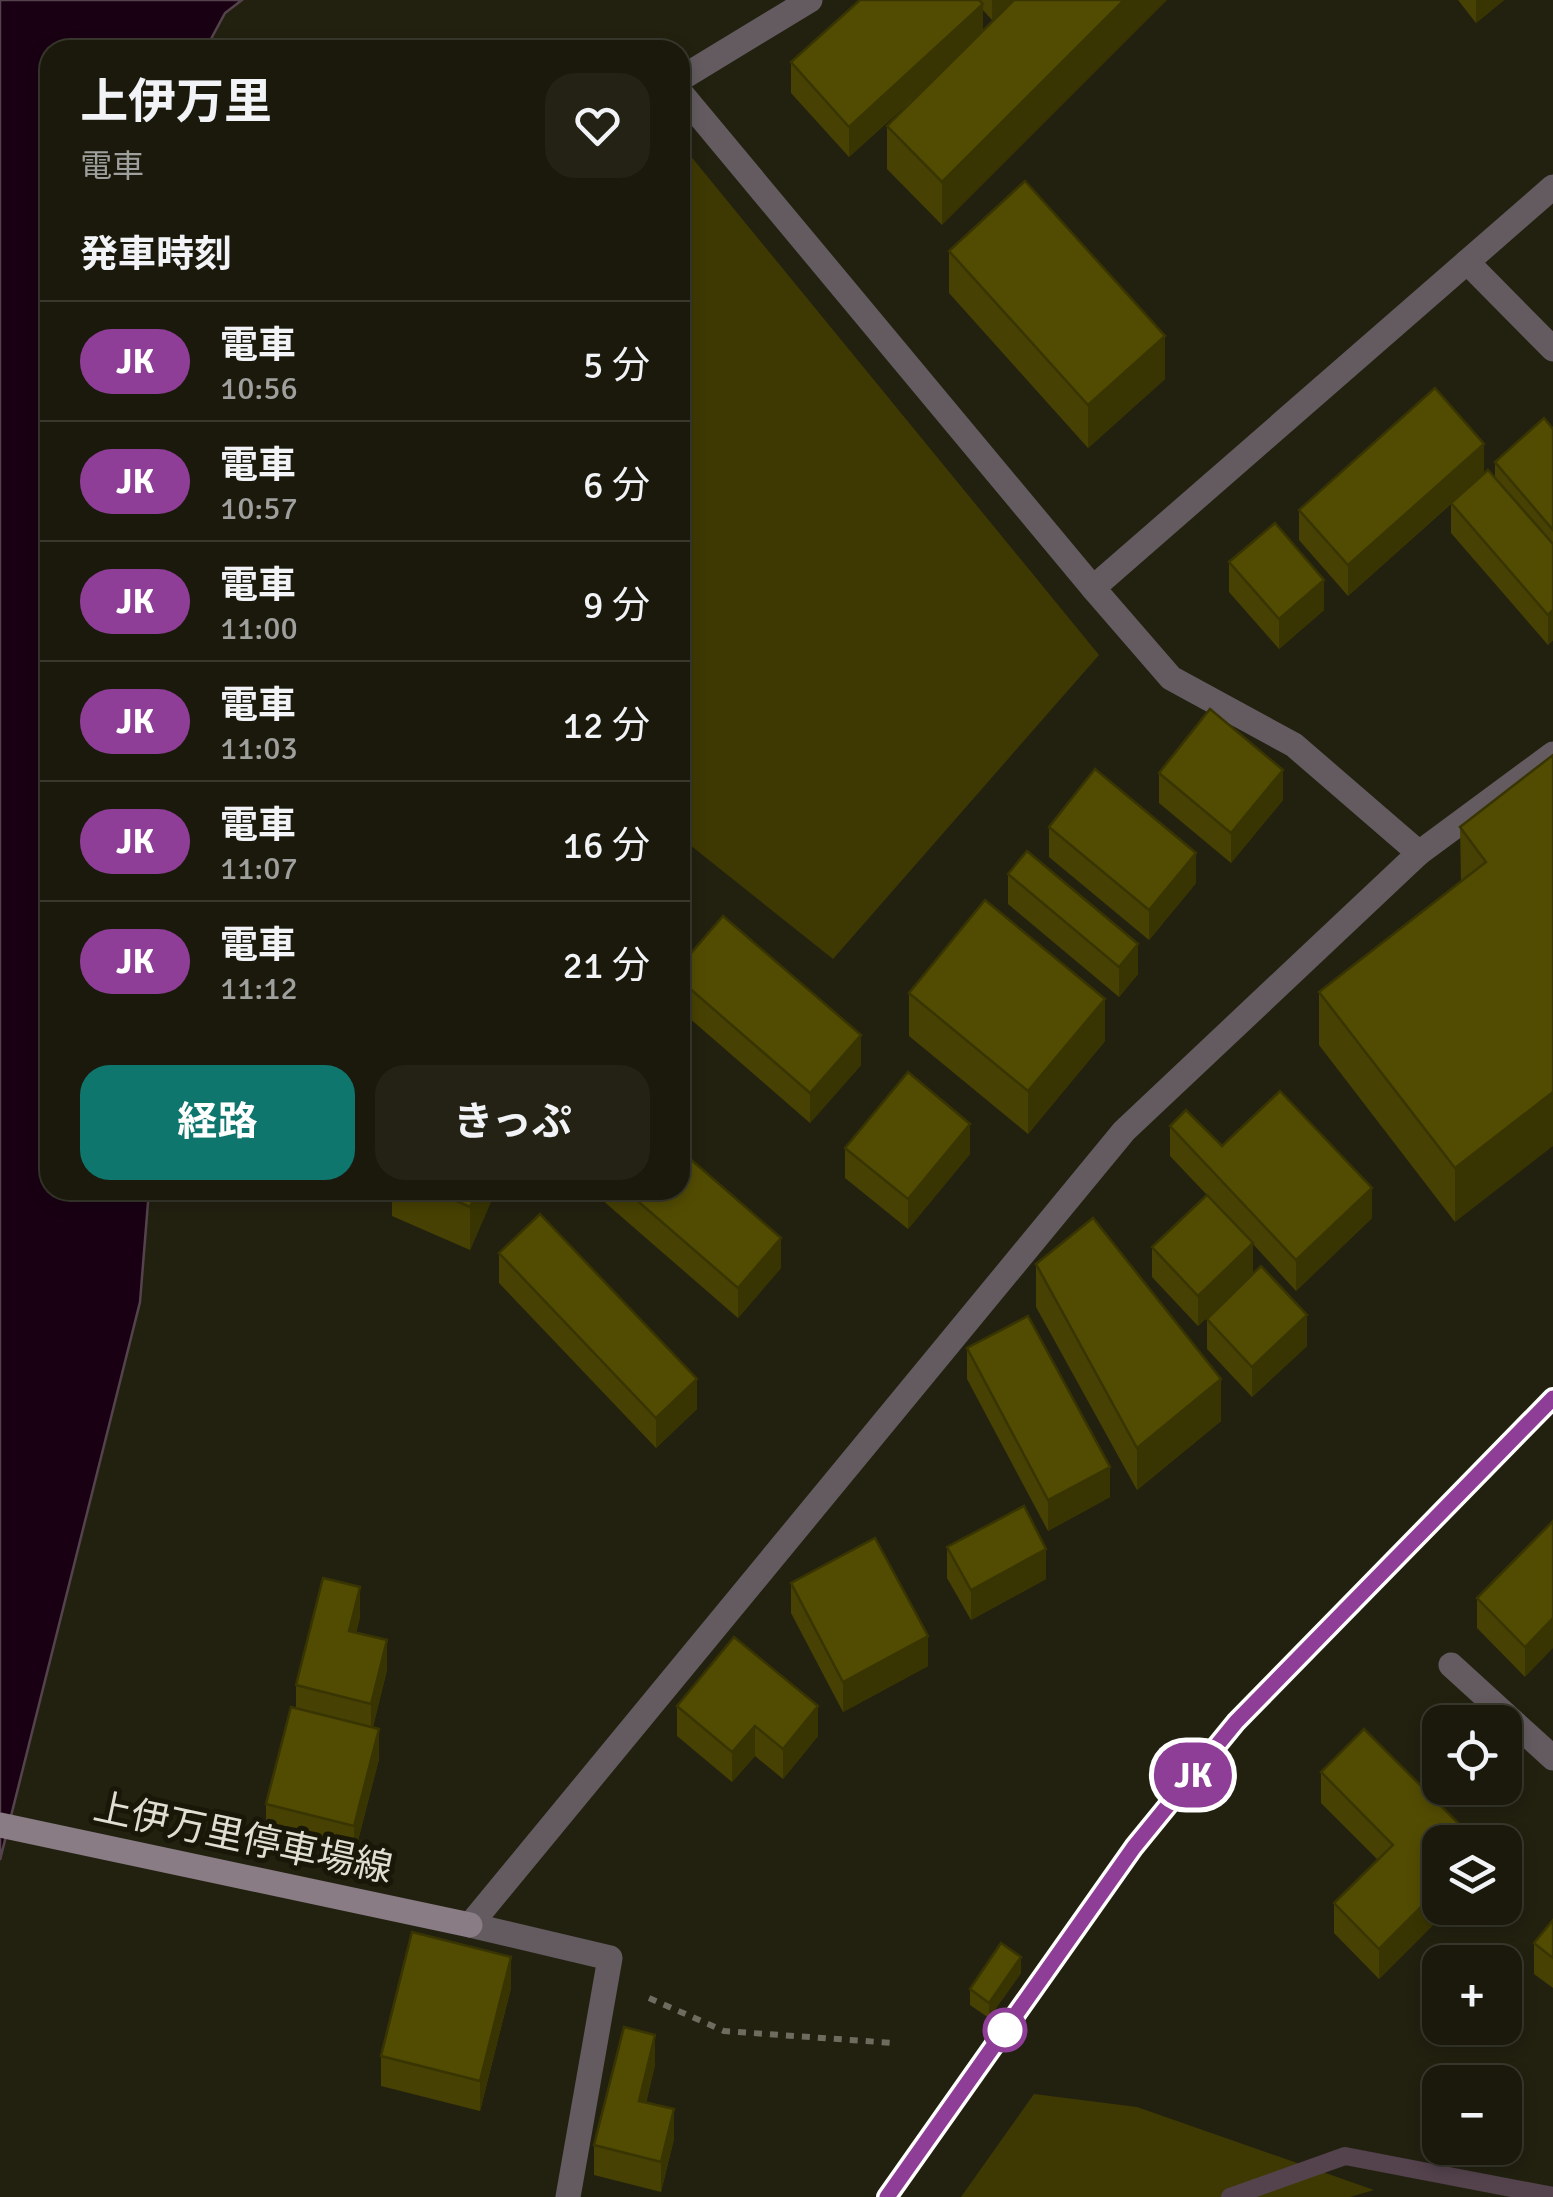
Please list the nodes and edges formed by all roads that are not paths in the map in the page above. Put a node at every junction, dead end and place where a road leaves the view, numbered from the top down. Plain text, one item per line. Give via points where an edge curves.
1 (810, 0) edge
2 (690, 72) edge
3 (690, 104) edge
4 (1553, 187) edge
5 (1467, 262) junction
6 (1553, 349) edge
7 (1094, 588) junction
8 (1553, 754) edge
9 (1420, 853) junction
10 (1451, 1665) dead end
11 (1553, 1758) edge
12 (0, 1826) edge
13 (470, 1924) junction
14 (568, 2197) edge

1 - 2 street
3 - 7 street
4 - 5 street
5 - 6 street
5 - 7 street
7 - 9 street via 1171,678 1294,744
8 - 9 street
9 - 13 street via 1124,1131
10 - 11 street
12 - 13 main road, 上伊万里停車場線
13 - 14 street via 610,1958

